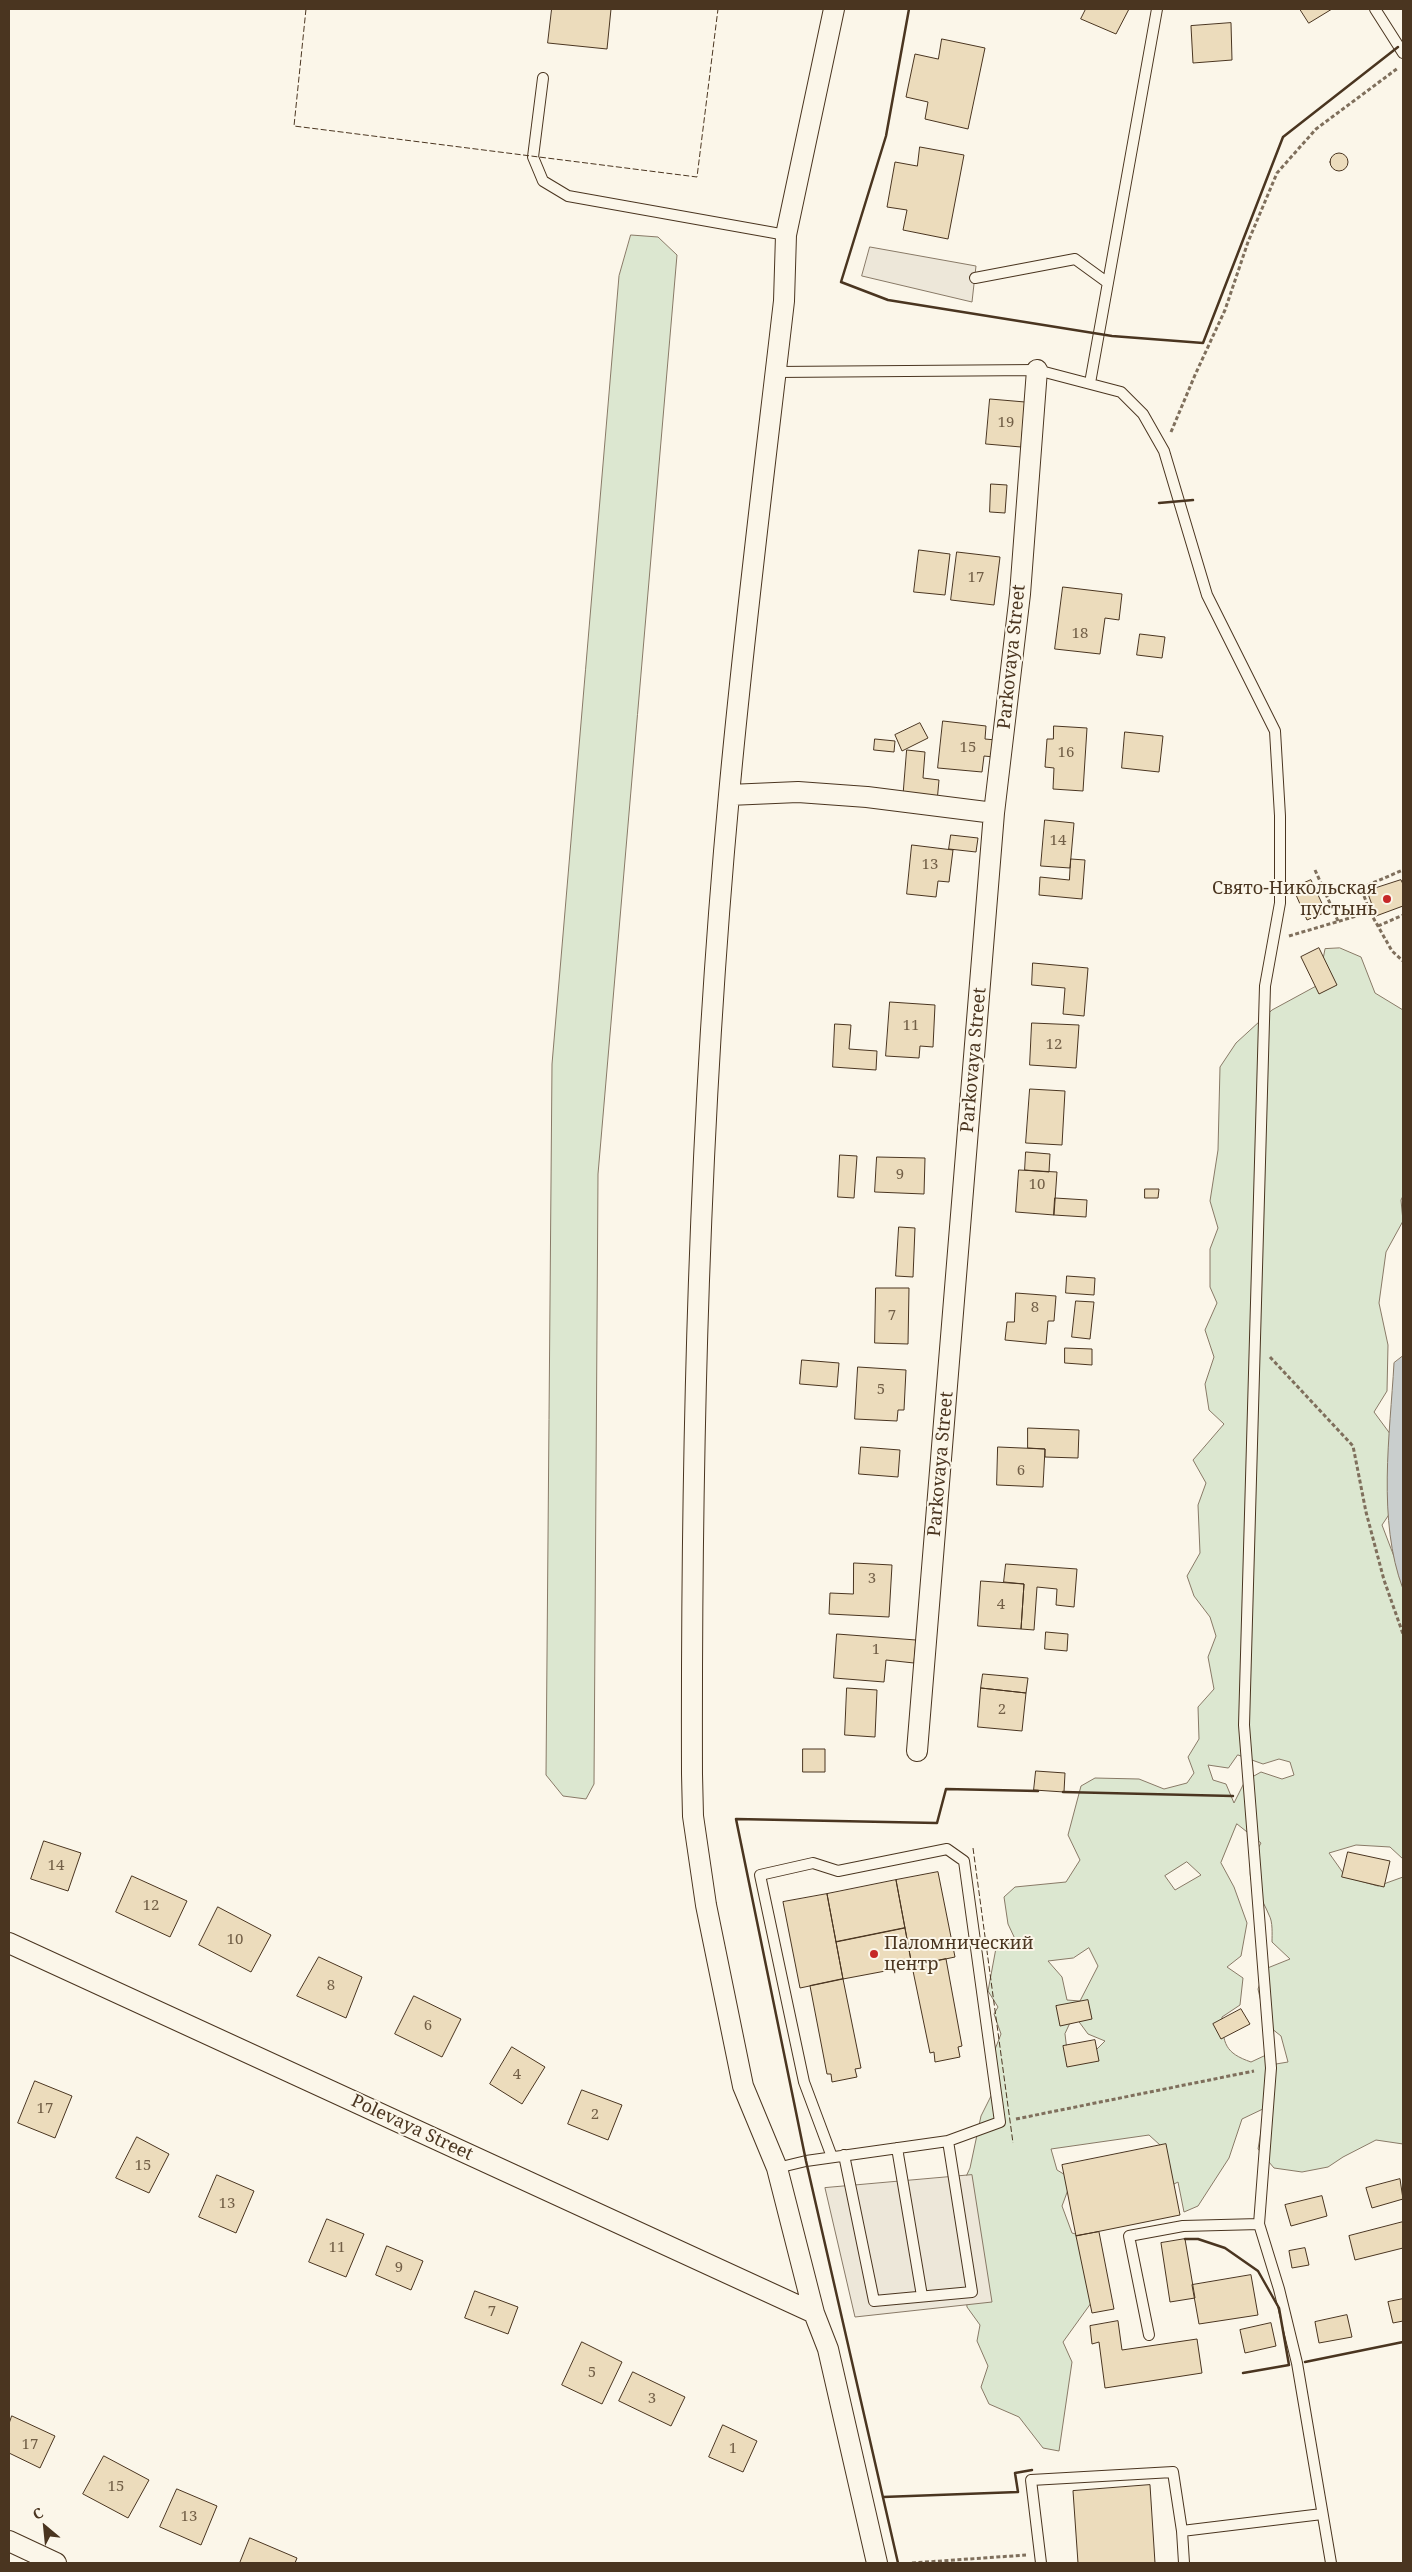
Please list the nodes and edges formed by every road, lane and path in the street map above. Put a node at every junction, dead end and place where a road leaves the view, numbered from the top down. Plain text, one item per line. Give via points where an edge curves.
1 (834, 9) edge
2 (1157, 9) edge
3 (1375, 9) edge
4 (1403, 53) edge
5 (1403, 64) edge
6 (543, 78) dead end
7 (786, 235) junction
8 (975, 278) dead end
9 (1108, 284) junction
10 (1037, 370) junction
11 (776, 372) junction
12 (1090, 383) junction
13 (1164, 451) junction
14 (728, 795) junction
15 (994, 813) junction
16 (1315, 870) dead end
17 (1403, 870) edge
18 (1370, 912) junction
19 (1403, 915) edge
20 (1338, 922) junction
21 (1378, 926) junction
22 (1274, 941) junction
23 (1403, 961) edge
24 (1256, 1342) junction
25 (1403, 1634) edge
26 (917, 1751) dead end
27 (9, 1943) edge
28 (1271, 2068) junction
29 (1000, 2122) junction
30 (948, 2140) junction
31 (897, 2148) junction
32 (844, 2155) junction
33 (832, 2157) junction
34 (777, 2168) junction
35 (1259, 2224) junction
36 (922, 2296) junction
37 (814, 2314) junction
38 (1149, 2335) dead end
39 (1322, 2514) junction
40 (1182, 2532) junction
41 (9, 2541) edge
42 (1040, 2558) edge
43 (56, 2563) edge
44 (877, 2563) edge
45 (912, 2563) edge
46 (1184, 2563) edge
47 (1331, 2563) edge

1 - 7 street
2 - 9 lane
3 - 4 lane
5 - 13 path via 1316,129 1277,173 1248,242 1225,310
6 - 7 lane via 533,158 544,181 568,196
7 - 11 street via 784,301
8 - 9 lane via 1075,259
9 - 12 lane
10 - 11 lane
10 - 12 lane
10 - 15 street, Parkovaya Street via 1020,594
11 - 14 street
12 - 13 lane via 1121,392 1143,414
13 - 22 lane via 1207,595 1275,731 1280,816 1280,903
14 - 15 street via 798,792
14 - 34 street via 702,1198 694,1387 693,1816 706,1905 743,2086
15 - 26 street, Parkovaya Street
16 - 20 path
17 - 18 path via 1361,888
18 - 20 path
18 - 21 path
19 - 21 path
20 - 22 path
21 - 23 path via 1392,951
22 - 24 lane via 1266,986
24 - 25 path via 1353,1446 1376,1551
24 - 28 lane via 1244,1725
27 - 37 street, Polevaya Street
28 - 29 path
28 - 35 lane
29 - 30 lane
29 - 33 lane via 964,1861 947,1849 838,1871 813,1864 760,1875 804,2082
30 - 31 lane
30 - 36 lane via 972,2292
31 - 32 lane
31 - 36 lane
32 - 33 lane
32 - 36 lane via 874,2300
33 - 34 lane
34 - 37 street
35 - 38 lane via 1182,2226 1130,2236
35 - 39 lane via 1280,2289 1297,2363
37 - 44 street via 828,2349
39 - 40 lane
39 - 47 lane
40 - 42 lane via 1172,2472 1030,2480
40 - 46 lane
41 - 43 street
42 - 45 path

